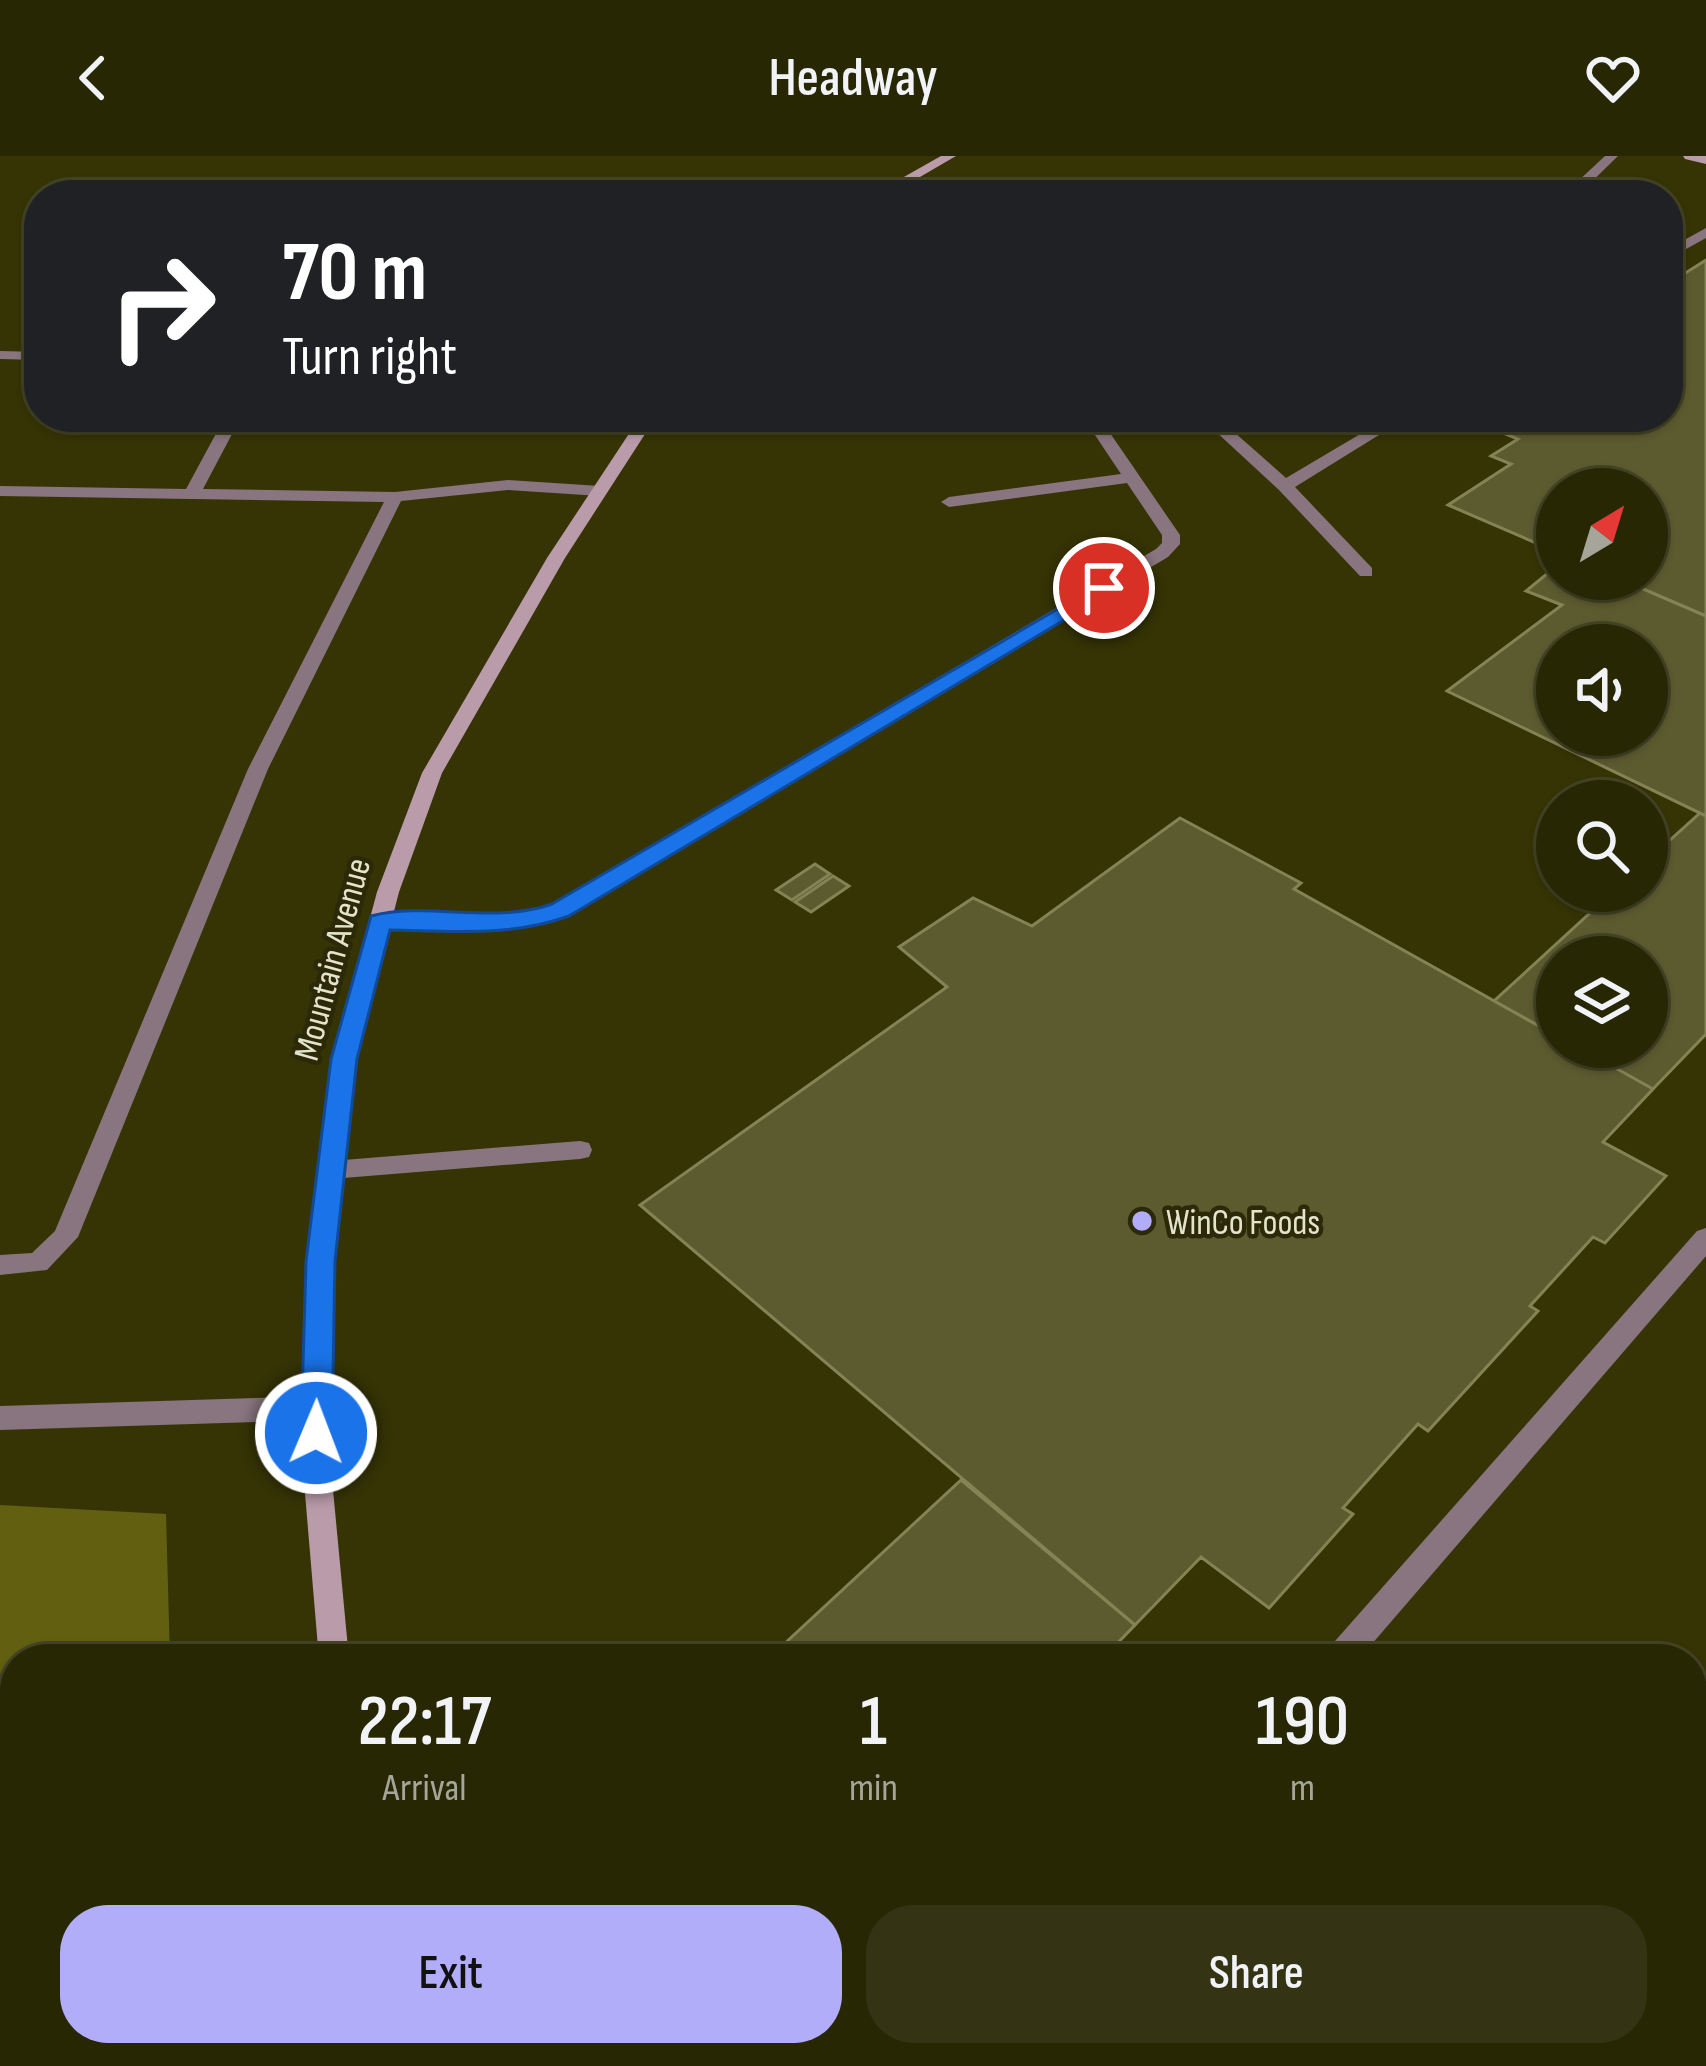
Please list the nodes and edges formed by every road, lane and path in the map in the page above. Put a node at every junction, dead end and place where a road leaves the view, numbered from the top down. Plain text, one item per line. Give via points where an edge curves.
1 (950, 156) edge
2 (1612, 156) edge
3 (1689, 156) edge
4 (1706, 160) edge
5 (906, 180) edge
6 (1586, 180) edge
7 (225, 432) edge
8 (638, 432) edge
9 (1102, 432) edge
10 (1225, 432) edge
11 (1375, 432) edge
12 (1134, 477) junction
13 (1285, 486) junction
14 (0, 491) edge
15 (600, 491) junction
16 (192, 494) junction
17 (395, 497) junction
18 (949, 502) dead end
19 (1366, 572) dead end
20 (380, 922) junction
21 (580, 1150) dead end
22 (331, 1170) junction
23 (1706, 1238) edge
24 (0, 1265) edge
25 (317, 1408) junction
26 (0, 1418) edge
27 (333, 1644) edge
28 (1352, 1644) edge

1 - 5 main road
2 - 6 street
3 - 4 main road
7 - 16 street
8 - 15 main road, Mountain Avenue
9 - 12 street
10 - 13 street
11 - 13 street
12 - 18 street
12 - 20 street via 1171,535 1162,553 685,839 531,921
13 - 19 street
14 - 16 street
15 - 17 street via 508,485
15 - 20 main road, Mountain Avenue via 432,772
16 - 17 street
17 - 24 street via 258,769 64,1237 38,1262
20 - 22 main road, Mountain Avenue via 344,1059
21 - 22 street
22 - 25 main road, Mountain Avenue
23 - 28 street
25 - 26 street
25 - 27 main road, Mountain Avenue

